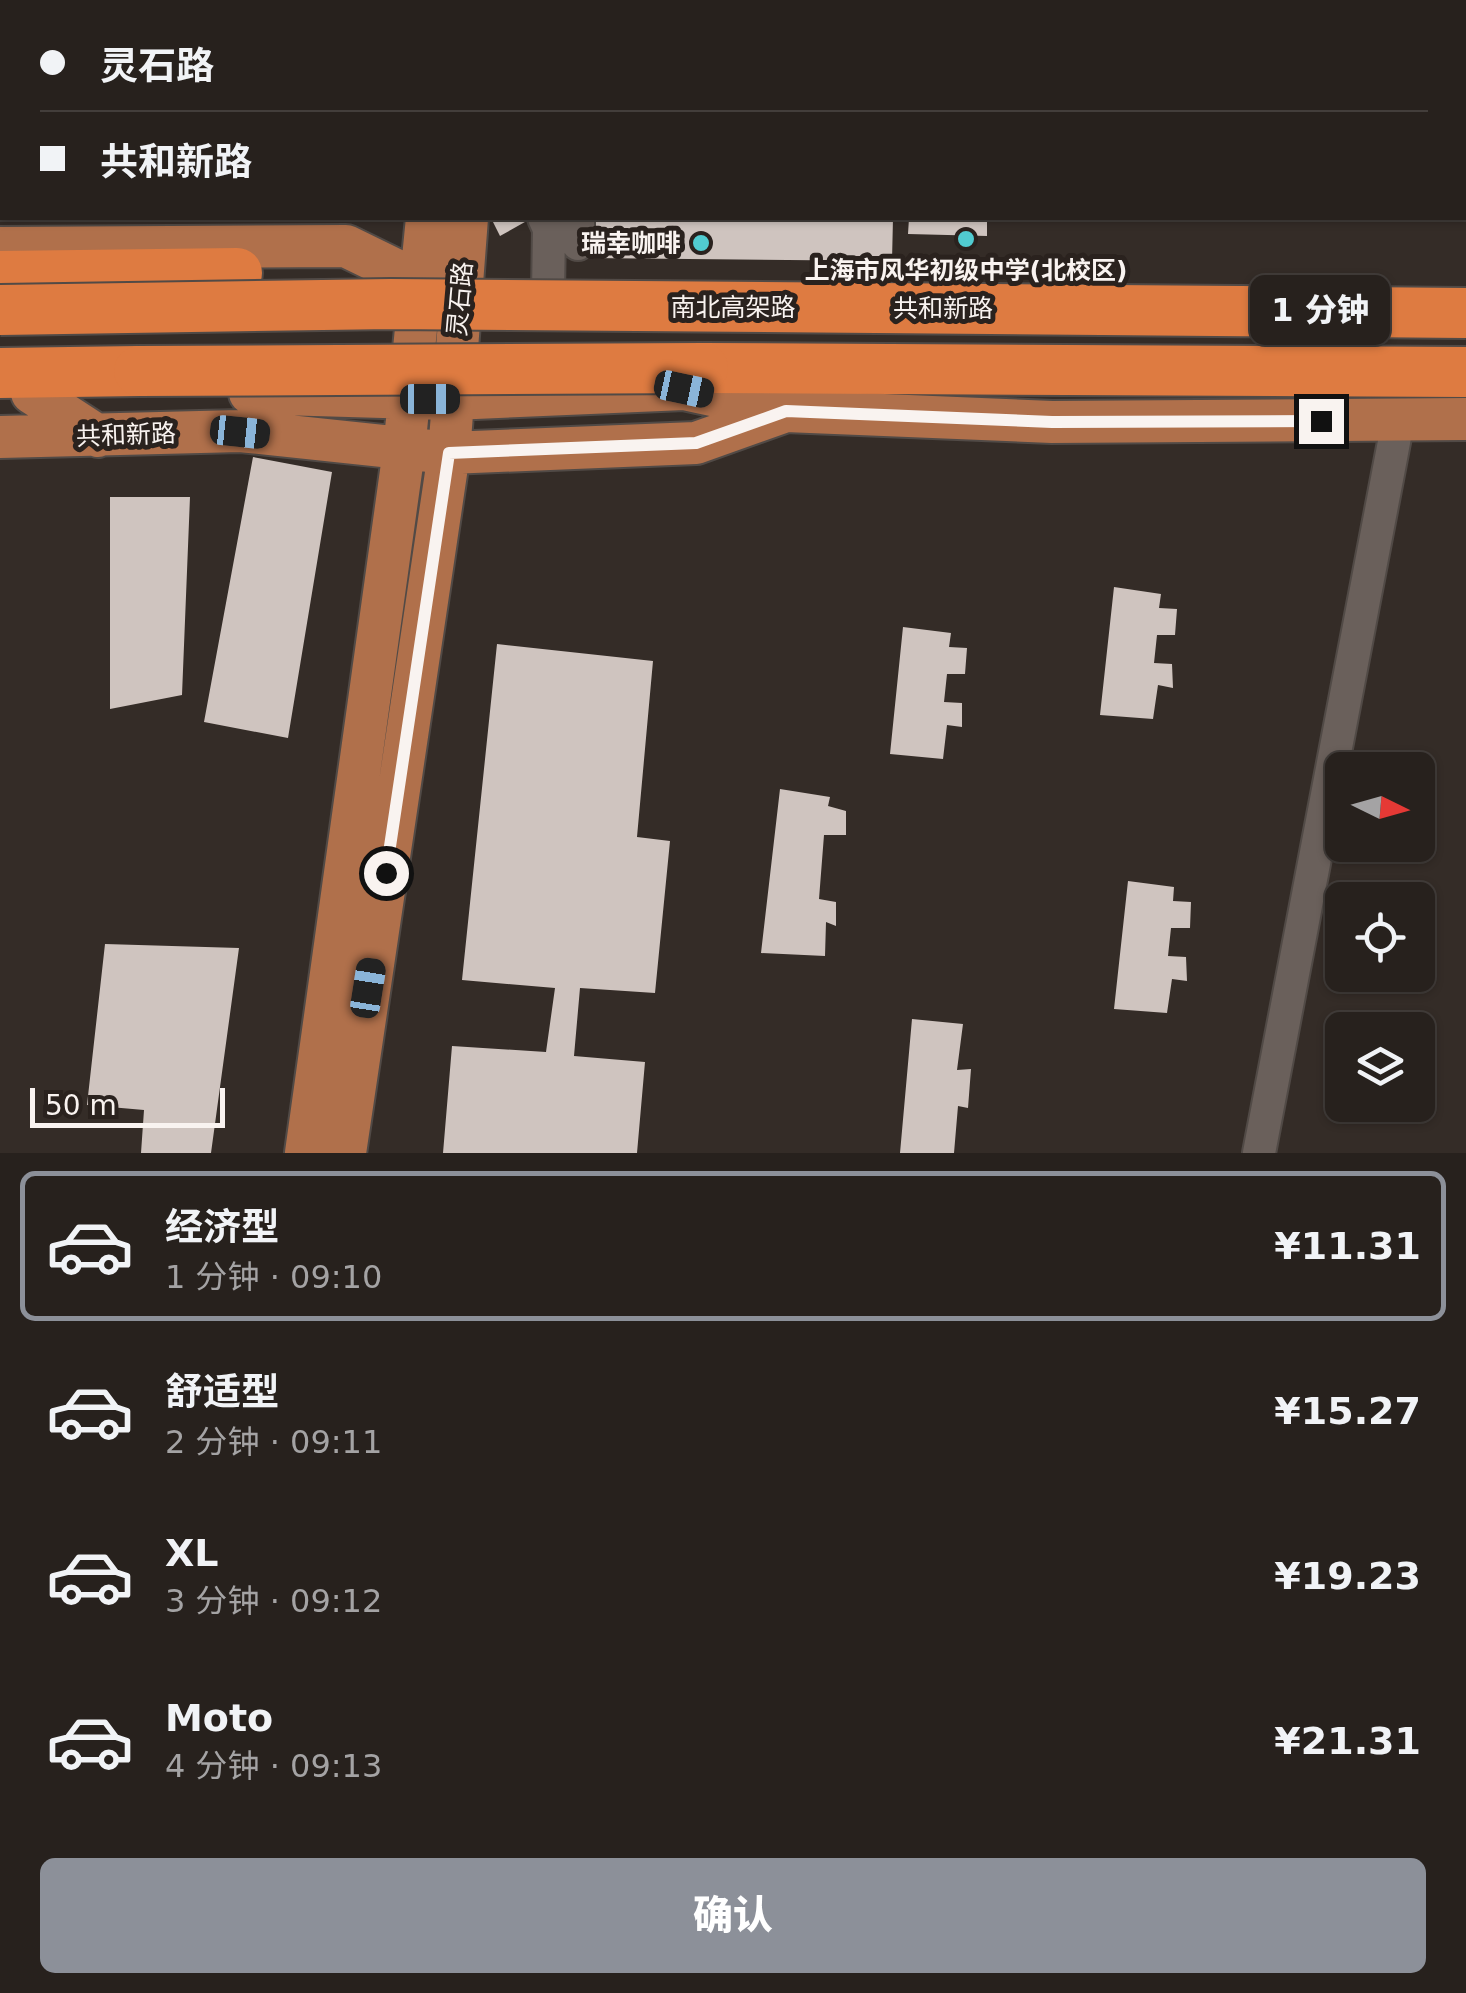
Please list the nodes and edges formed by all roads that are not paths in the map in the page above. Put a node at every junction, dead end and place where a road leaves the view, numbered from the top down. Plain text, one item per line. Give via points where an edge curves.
1 (427, 220) edge
2 (466, 220) edge
3 (545, 220) edge
4 (0, 248) edge
5 (0, 276) edge
6 (441, 283) junction
7 (548, 294) junction
8 (0, 300) edge
9 (1466, 303) edge
10 (699, 307) junction
11 (0, 310) edge
12 (1466, 313) edge
13 (1466, 372) edge
14 (11, 386) edge
15 (409, 399) junction
16 (452, 399) junction
17 (786, 411) junction
18 (1466, 419) edge
19 (1398, 421) junction
20 (98, 436) junction
21 (0, 437) edge
22 (404, 450) junction
23 (449, 453) junction
24 (306, 1153) edge
25 (345, 1153) edge
26 (1259, 1153) edge

1 - 6 main road, 灵石路
2 - 6 main road, 灵石路
3 - 7 street
4 - 6 main road, 共和新路 via 346,246
5 - 10 highway, bridge via 237,273 484,282
6 - 7 main road, 共和新路
6 - 8 main road, 共和新路 via 358,299
6 - 15 main road, 灵石路
6 - 16 main road, 灵石路
7 - 9 main road, 共和新路 via 681,308
10 - 11 highway, 南北高架路, bridge
10 - 12 highway, 南北高架路, bridge
13 - 14 highway, bridge via 646,368
14 - 15 main road, 共和新路
14 - 20 main road
15 - 16 main road, 共和新路
15 - 22 main road, 灵石路
16 - 17 main road, 共和新路 via 684,389
16 - 23 main road, 灵石路
17 - 19 main road, 共和新路 via 1052,422
17 - 23 main road, 共和新路 via 696,443
18 - 19 main road, 共和新路
19 - 26 street
20 - 21 main road, 共和新路
20 - 22 main road, 共和新路 via 240,432
22 - 23 main road, 共和新路
22 - 24 main road, 灵石路
23 - 25 main road, 灵石路

